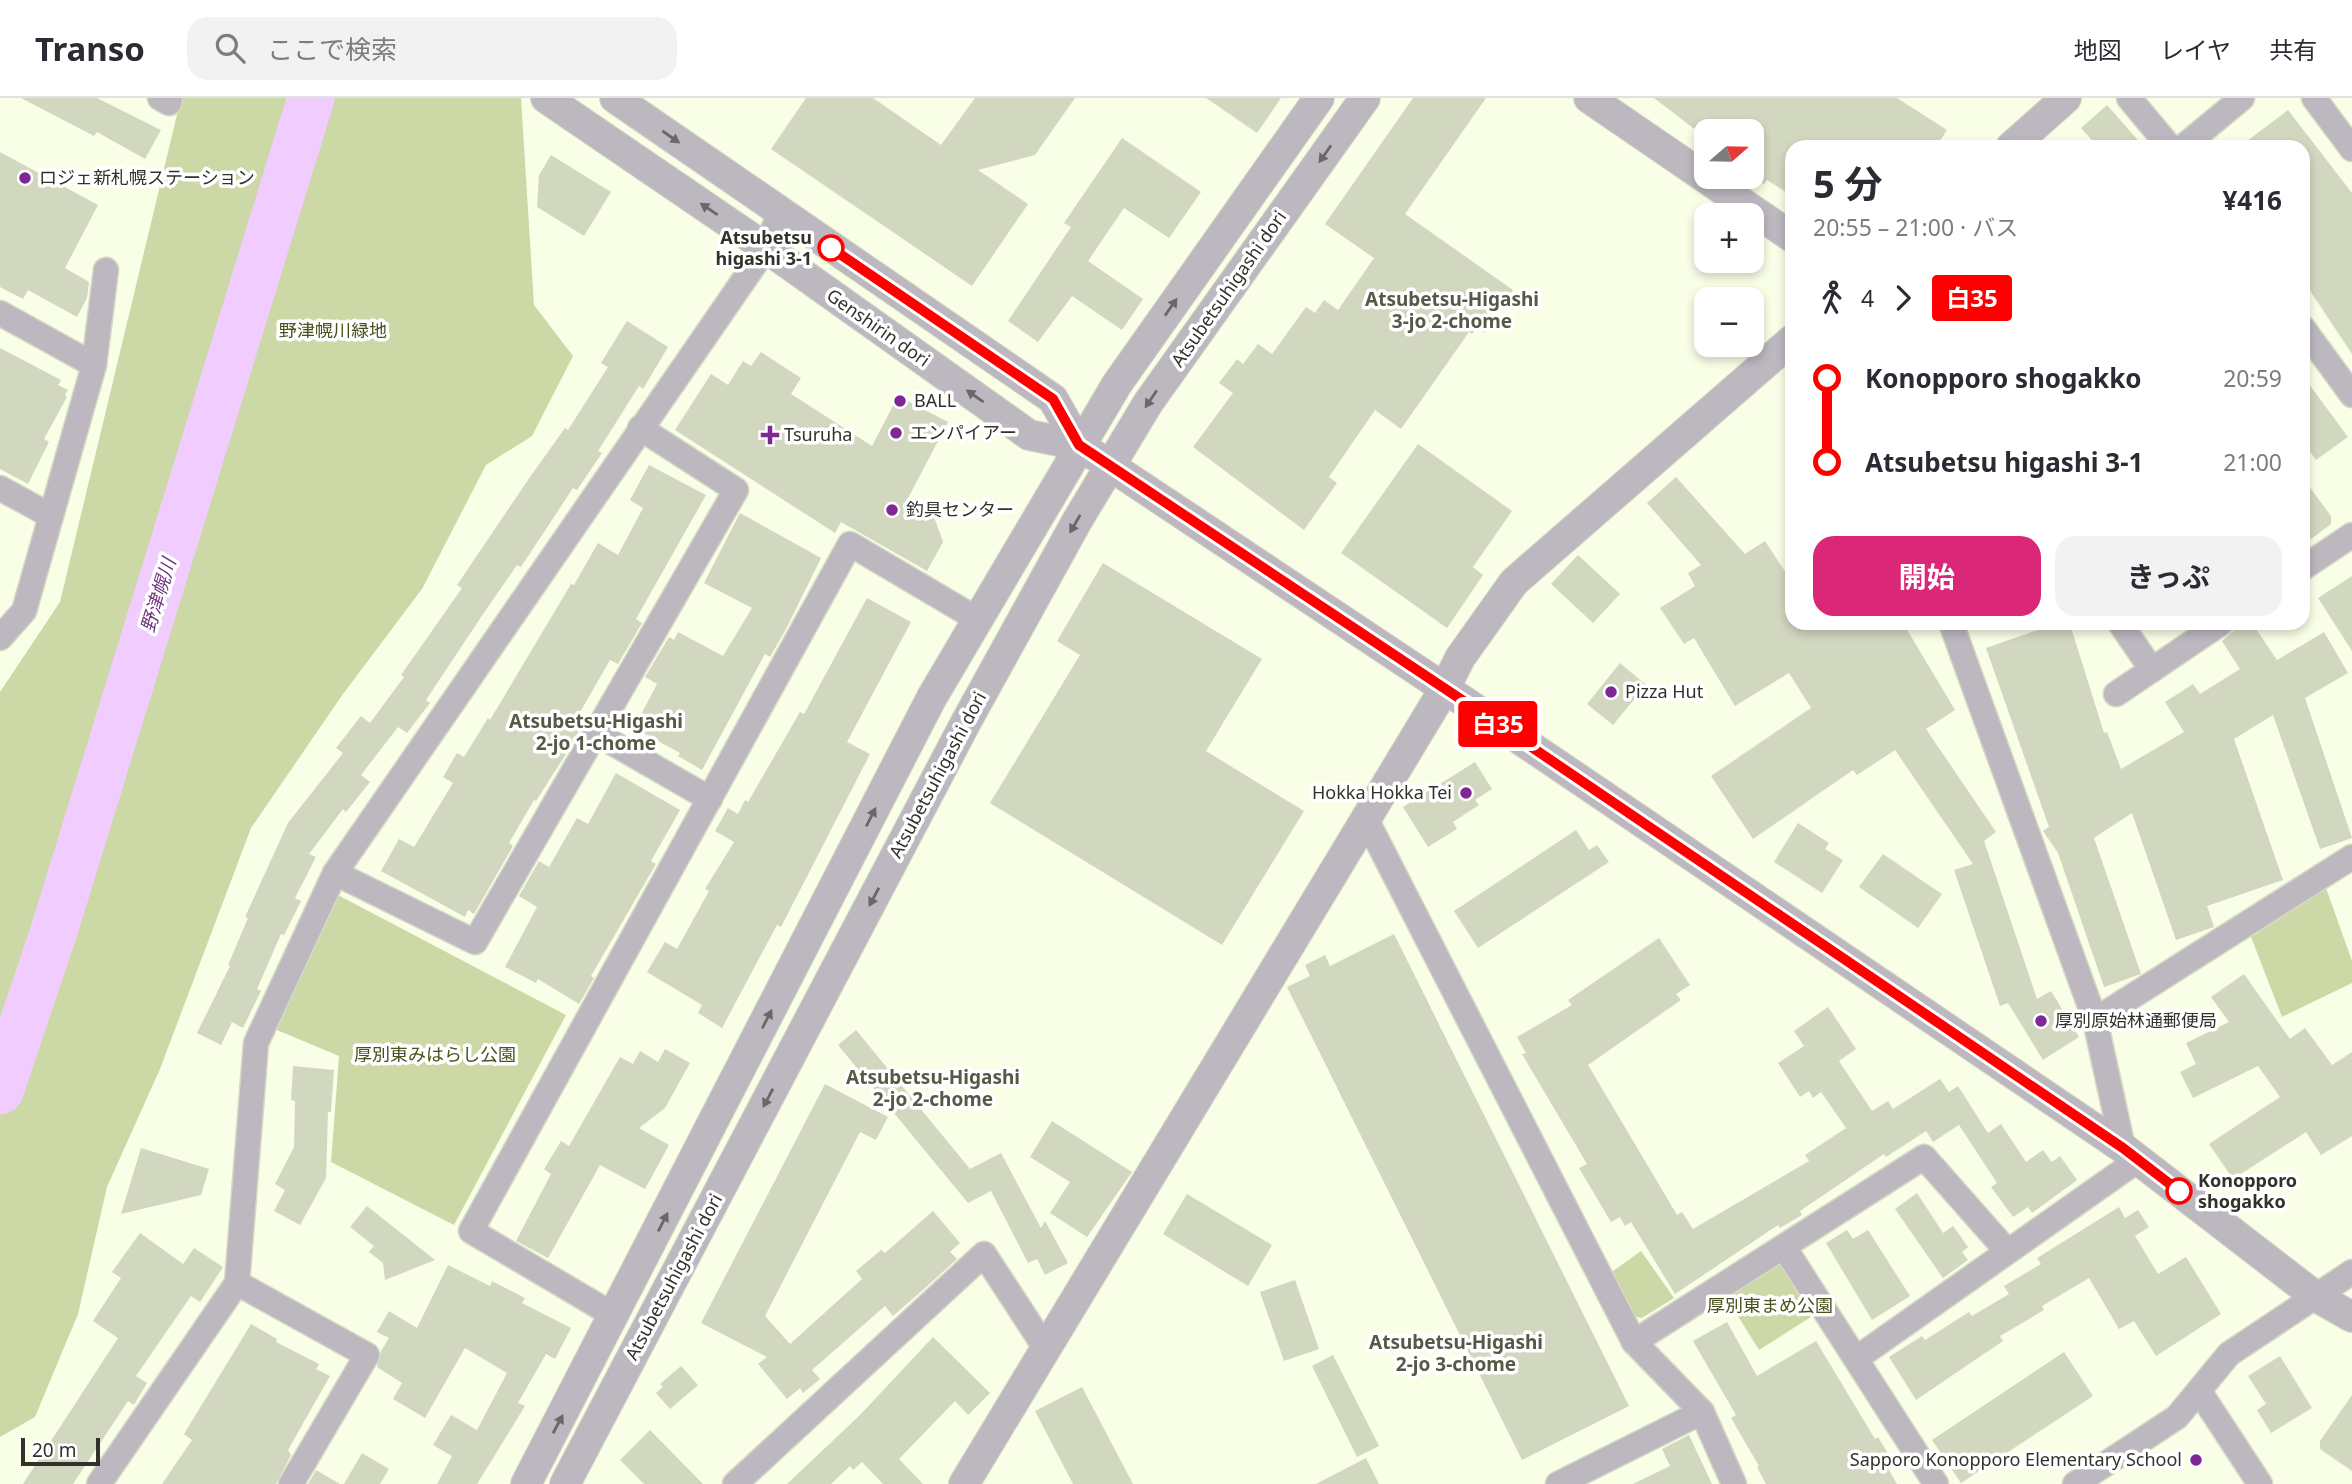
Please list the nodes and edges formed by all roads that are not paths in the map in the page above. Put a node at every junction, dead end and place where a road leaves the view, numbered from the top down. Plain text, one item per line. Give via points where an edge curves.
1 (160, 98) edge
2 (170, 98) edge
3 (547, 98) edge
4 (615, 98) edge
5 (1319, 98) edge
6 (1365, 98) edge
7 (1590, 98) edge
8 (2066, 98) edge
9 (2129, 98) edge
10 (2242, 98) edge
11 (2314, 98) edge
12 (2019, 140) edge
13 (2164, 140) edge
14 (2191, 140) edge
15 (2352, 149) edge
16 (780, 212) junction
17 (1785, 232) edge
18 (766, 248) junction
19 (106, 270) dead end
20 (0, 313) edge
21 (2310, 338) edge
22 (1785, 346) edge
23 (94, 365) junction
24 (2352, 395) edge
25 (640, 428) junction
26 (1079, 445) junction
27 (1111, 466) junction
28 (0, 488) edge
29 (51, 516) junction
30 (2352, 535) edge
31 (2310, 563) edge
32 (977, 619) junction
33 (1954, 630) edge
34 (2125, 630) edge
35 (2211, 630) edge
36 (0, 638) edge
37 (2152, 670) junction
38 (1446, 688) junction
39 (2116, 694) dead end
40 (597, 734) junction
41 (710, 799) junction
42 (1366, 819) junction
43 (2352, 857) edge
44 (335, 873) junction
45 (2095, 1020) junction
46 (2131, 1154) junction
47 (1784, 1247) junction
48 (2007, 1251) junction
49 (2352, 1272) edge
50 (237, 1283) junction
51 (2315, 1296) junction
52 (615, 1316) junction
53 (2352, 1317) edge
54 (1634, 1342) junction
55 (1046, 1349) junction
56 (1857, 1358) junction
57 (2199, 1391) junction
58 (1702, 1412) junction
59 (100, 1484) edge
60 (291, 1484) edge
61 (526, 1484) edge
62 (565, 1484) edge
63 (735, 1484) edge
64 (964, 1484) edge
65 (1558, 1484) edge
66 (1734, 1484) edge
67 (1936, 1484) edge
68 (2074, 1484) edge
69 (2260, 1484) edge

1 - 2 street via 169,103
18 -> 3 street, Genshirin dori
4 -> 16 street, Genshirin dori
26 -> 5 street, Atsubetsuhigashi dori
6 -> 27 street, Atsubetsuhigashi dori via 1148,403
7 - 17 street
8 - 12 street
9 - 13 street
10 - 14 street
11 - 15 street
16 - 18 street
16 - 26 street, Genshirin dori via 1053,399
18 - 25 street
26 -> 18 street, Genshirin dori via 1029,435
19 - 23 street
20 - 23 street
21 - 24 street
22 - 38 street via 1514,582 1460,658
23 - 29 street
25 - 40 street via 736,490
25 - 44 street
26 - 27 street, Genshirin dori
26 - 32 street, Atsubetsuhigashi dori
27 - 38 street, Genshirin dori
27 -> 62 street, Atsubetsuhigashi dori via 966,722
28 - 29 street
29 - 36 street via 24,611
30 - 31 street
32 - 41 street via 850,544
52 -> 32 street, Atsubetsuhigashi dori via 932,697
33 - 45 street
34 - 37 street
35 - 37 street
37 - 39 street
38 - 42 street
38 - 46 street, Genshirin dori
40 - 41 street
40 - 44 street via 475,942
41 - 52 street via 471,1231
42 - 54 street
42 - 55 street
43 - 45 street
44 - 50 street via 256,1043
45 - 46 street
46 - 48 street
46 - 51 street, Genshirin dori
47 - 48 street via 1924,1157
47 - 54 street
47 - 56 street
48 - 56 street
49 - 51 street
50 - 59 street
50 - 60 street via 367,1355
51 - 53 street, Genshirin dori
51 - 57 street via 2229,1354
61 -> 52 street, Atsubetsuhigashi dori
54 - 58 street
55 - 63 street via 984,1254
55 - 64 street
56 - 67 street
57 - 68 street via 2177,1417
57 - 69 street
58 - 65 street
58 - 66 street

